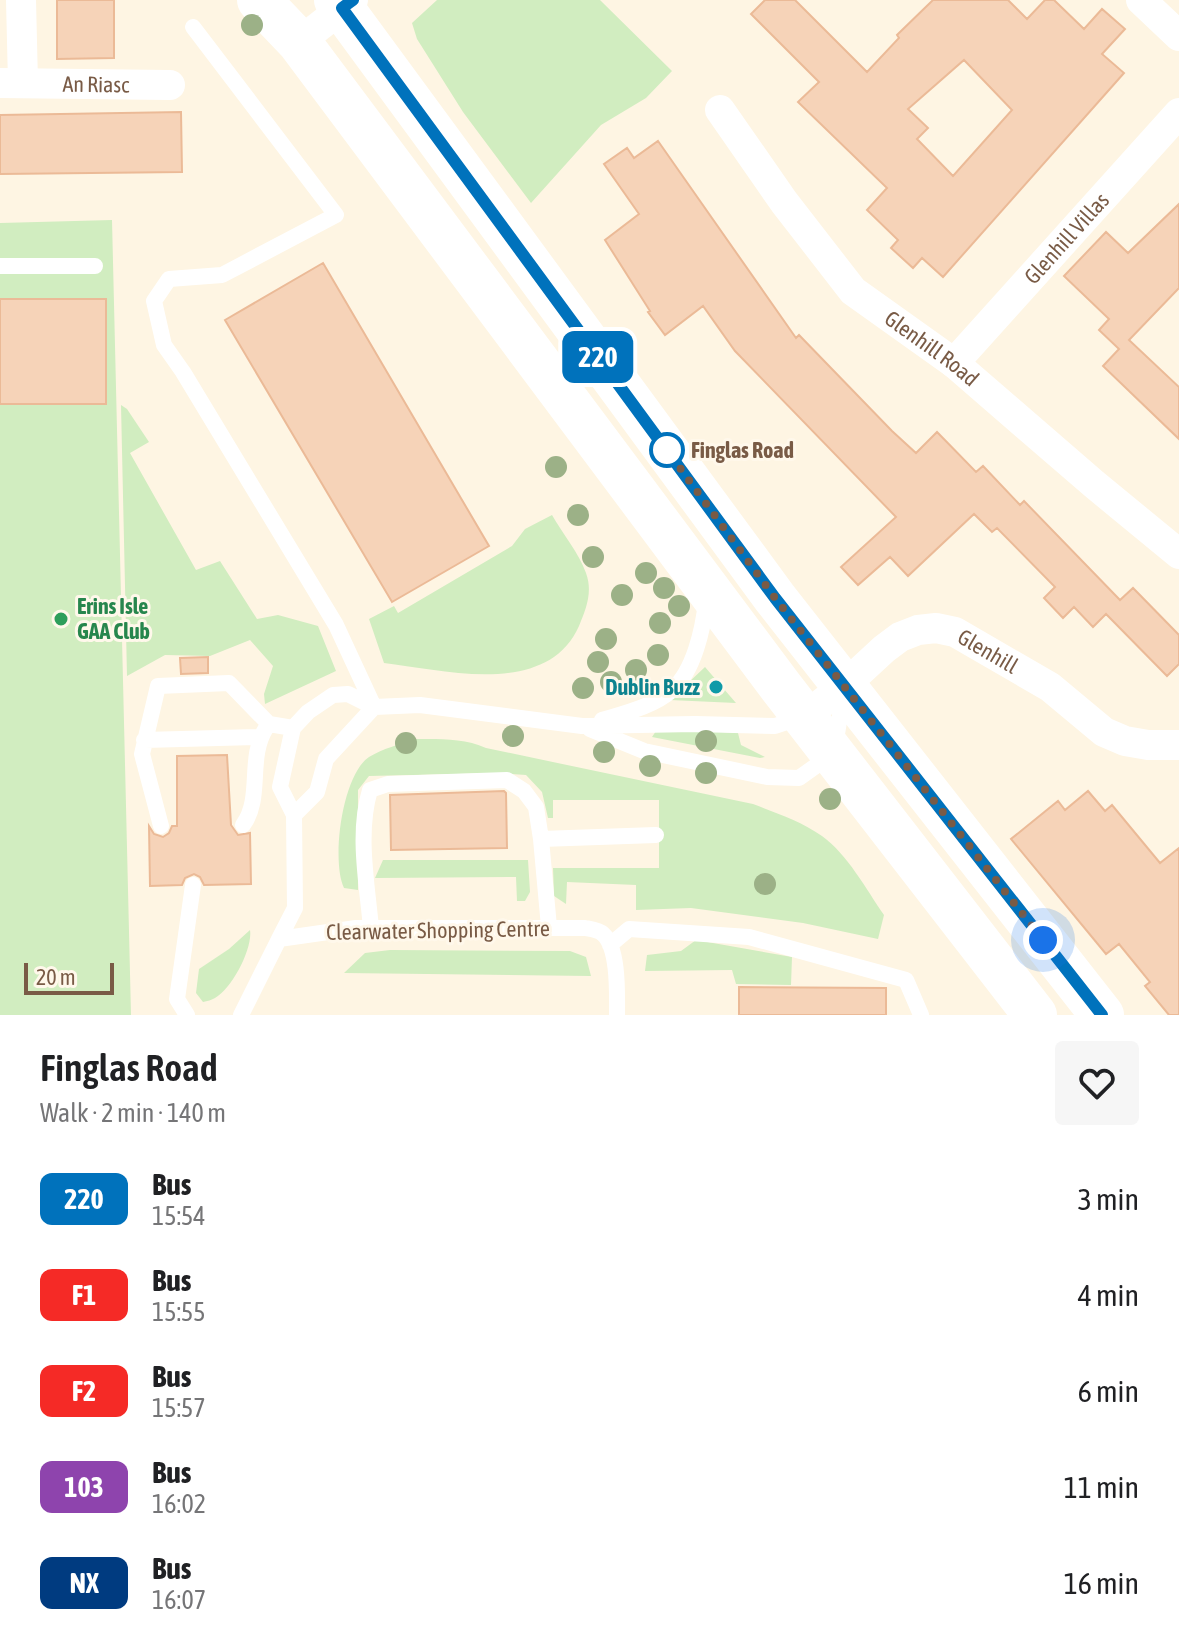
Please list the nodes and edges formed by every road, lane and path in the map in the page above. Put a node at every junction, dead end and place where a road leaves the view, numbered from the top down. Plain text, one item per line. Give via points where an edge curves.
1 (21, 0) edge
2 (259, 0) edge
3 (1141, 0) edge
4 (344, 3) edge
5 (193, 27) dead end
6 (1179, 36) edge
7 (299, 42) junction
8 (12, 83) edge
9 (170, 85) dead end
10 (720, 110) dead end
11 (1179, 113) edge
12 (0, 266) edge
13 (95, 266) dead end
14 (954, 363) junction
15 (1179, 554) edge
16 (708, 586) junction
17 (844, 686) junction
18 (374, 707) junction
19 (804, 717) junction
20 (582, 726) junction
21 (293, 728) junction
22 (265, 730) junction
23 (144, 740) junction
24 (1179, 745) edge
25 (834, 753) junction
26 (294, 815) junction
27 (243, 825) dead end
28 (161, 826) dead end
29 (656, 835) dead end
30 (541, 839) junction
31 (193, 885) dead end
32 (549, 927) junction
33 (371, 928) junction
34 (279, 939) junction
35 (610, 945) junction
36 (187, 1015) edge
37 (241, 1015) edge
38 (617, 1015) edge
39 (921, 1015) edge
40 (1035, 1015) edge
41 (1102, 1015) edge

1 - 8 street, An Riasc
2 - 7 main road
3 - 6 street
4 - 7 street
4 - 17 main road
5 - 18 lane via 336,215 222,275 169,279 154,301 164,345 336,625
7 - 16 main road
8 - 9 street, An Riasc
10 - 14 street, Glenhill Road via 853,291
11 - 14 street, Glenhill Villas
12 - 13 lane
14 - 15 street, Glenhill Road
16 - 19 main road
16 - 20 lane via 703,633 672,691 634,711
17 - 19 street, Glenhill
17 - 24 street, Glenhill via 900,637 936,628 955,632 1050,687 1104,732 1148,745
17 - 25 lane
17 - 41 main road
18 - 20 lane via 420,705
18 - 21 lane via 348,694 333,695
18 - 26 lane via 326,759 317,792
19 - 20 lane via 775,726
19 - 25 main road
20 - 25 lane via 644,751 767,777 799,778
21 - 22 lane
21 - 26 lane via 280,787
22 - 23 lane
22 - 23 lane via 229,683 158,686
22 - 27 lane via 257,742 251,814
23 - 28 lane via 142,754
25 - 40 main road
26 - 34 lane via 295,908
29 - 30 lane
30 - 32 lane
30 - 33 lane via 536,807 507,780 388,784 370,790 364,835
31 - 36 lane via 177,999
32 - 33 lane, Clearwater Shopping Centre
32 - 35 lane, Clearwater Shopping Centre via 602,933
33 - 34 lane, Clearwater Shopping Centre
34 - 37 lane
35 - 38 lane
35 - 39 lane via 629,929 749,937 906,980

